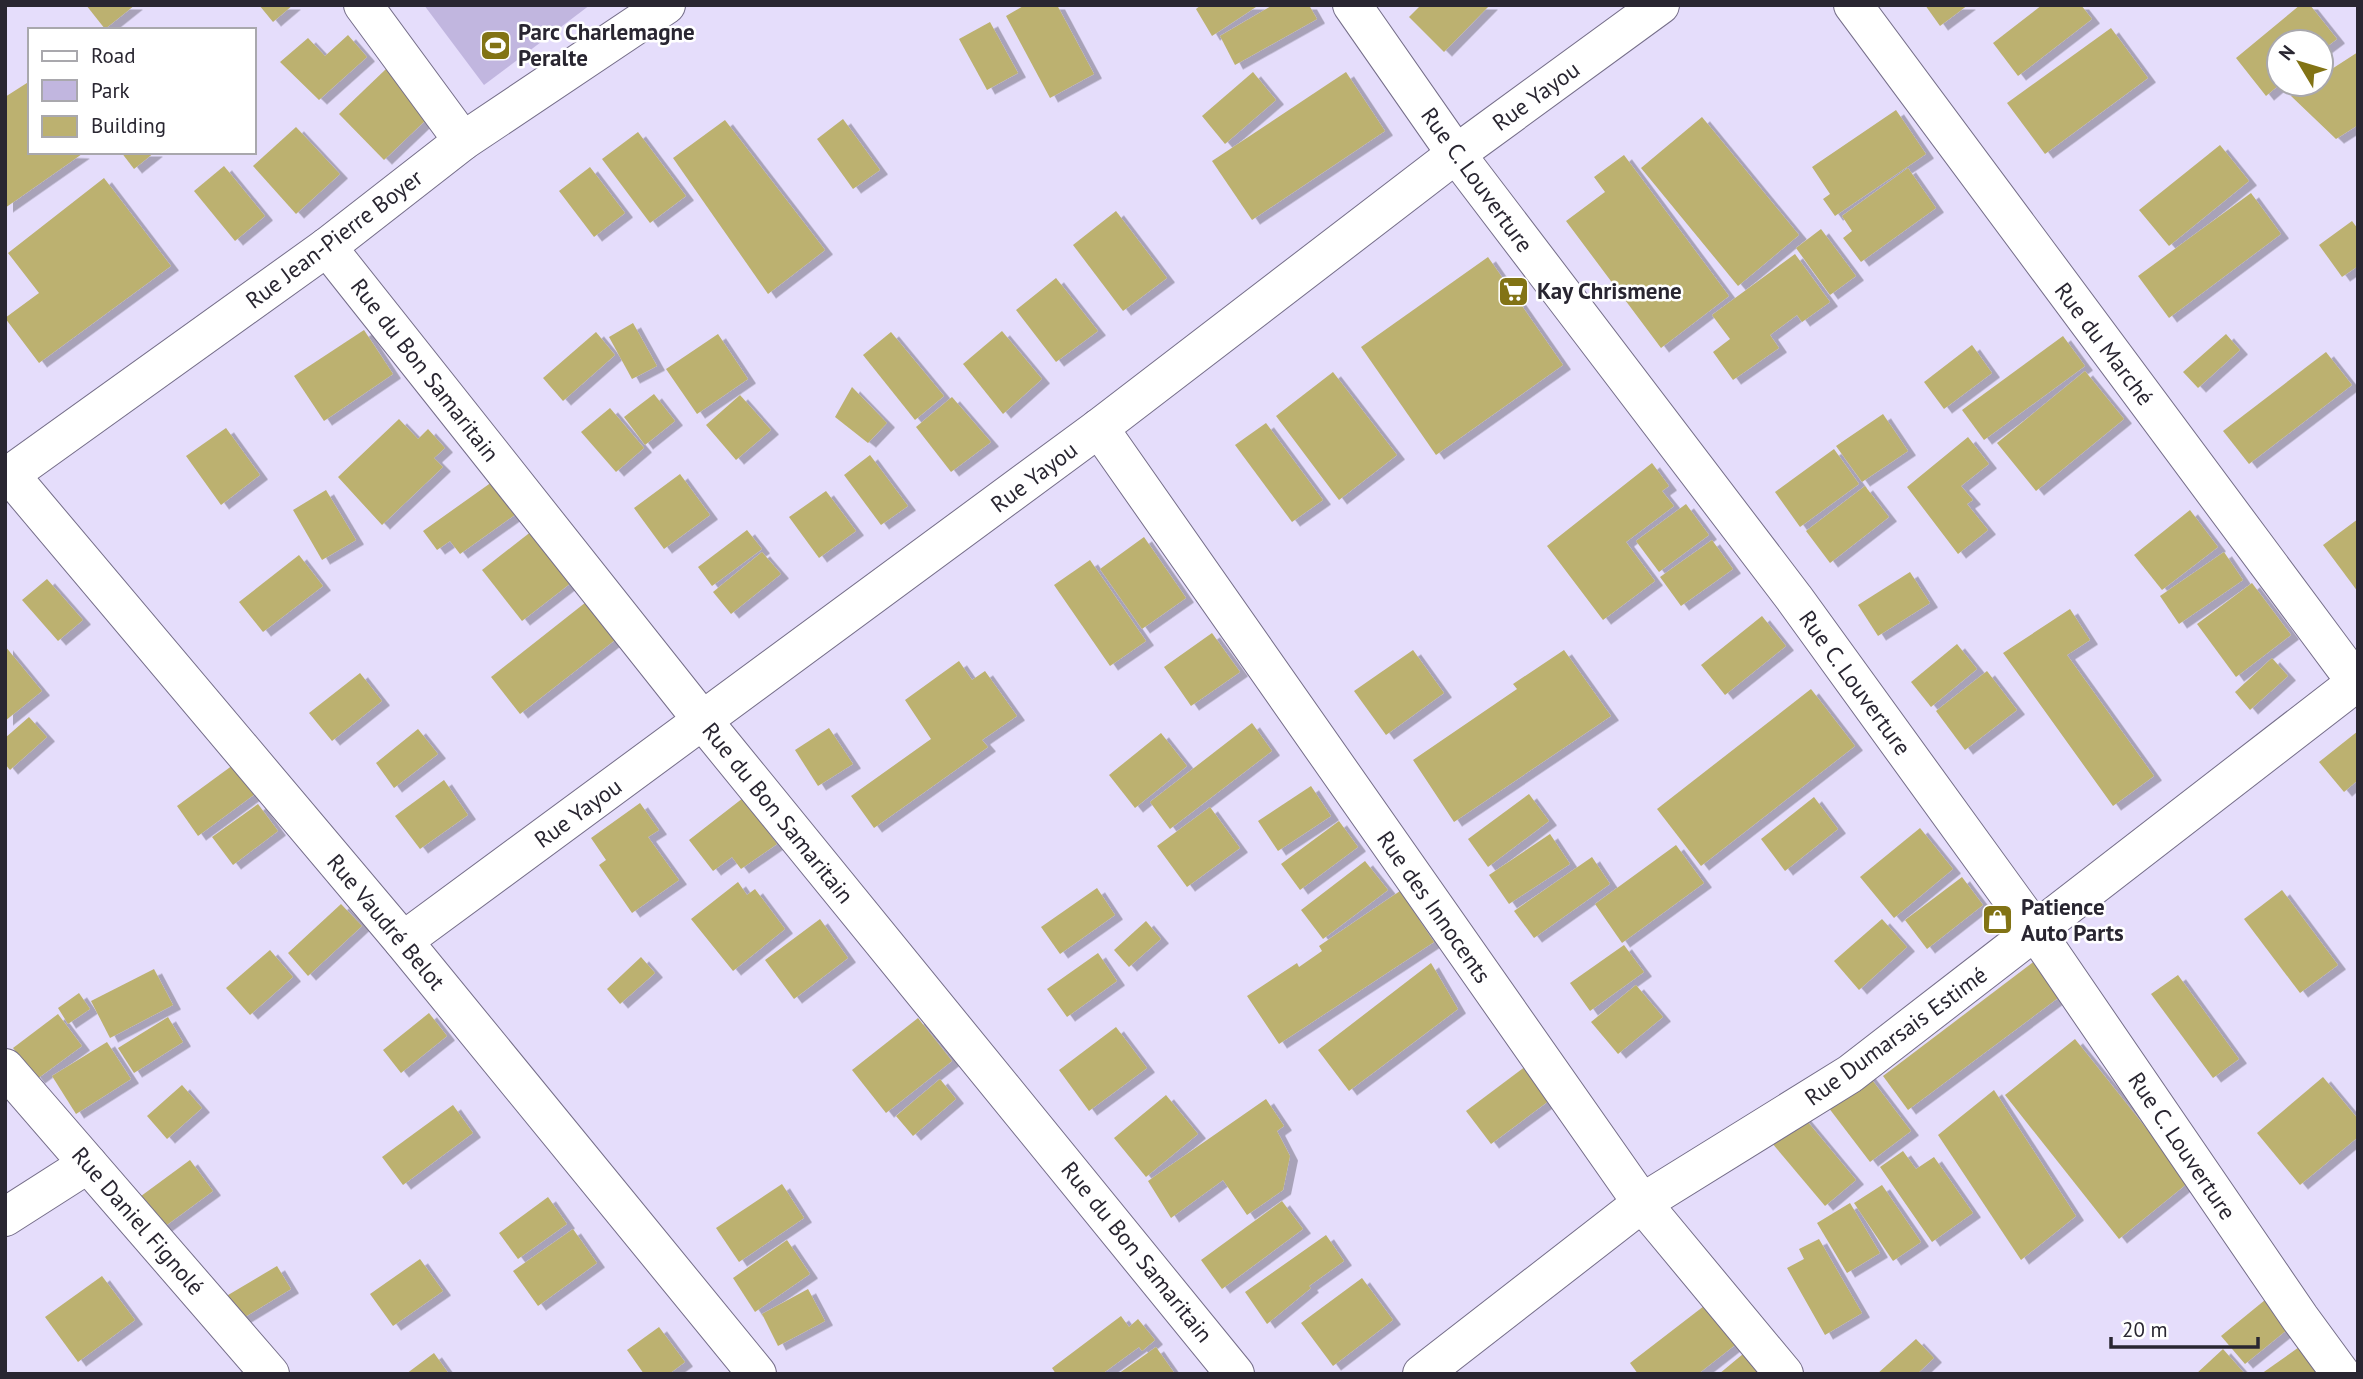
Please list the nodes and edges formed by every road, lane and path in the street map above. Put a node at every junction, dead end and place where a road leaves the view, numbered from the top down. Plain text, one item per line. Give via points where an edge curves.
1 (363, 5) edge
2 (666, 5) edge
3 (1352, 5) edge
4 (1660, 5) edge
5 (1853, 5) edge
6 (464, 141) junction
7 (1456, 154) junction
8 (327, 247) junction
9 (1099, 428) junction
10 (7, 476) edge
11 (2357, 681) edge
12 (704, 721) junction
13 (2036, 932) junction
14 (403, 941) junction
15 (5, 1068) edge
16 (88, 1164) junction
17 (1642, 1203) junction
18 (5, 1217) edge
19 (270, 1374) edge
20 (757, 1374) edge
21 (1236, 1374) edge
22 (1422, 1374) edge
23 (1784, 1374) edge
24 (2341, 1374) edge

1 - 6 street
2 - 6 street, Rue Jean-Pierre Boyer
3 - 7 street, Rue C. Louverture
4 - 7 street, Rue Yayou
5 - 11 street, Rue du Marché
6 - 8 street, Rue Jean-Pierre Boyer
7 - 9 street, Rue Yayou
7 - 13 street, Rue C. Louverture via 1794,598
8 - 10 street, Rue Jean-Pierre Boyer
8 - 12 street, Rue du Bon Samaritain
9 - 12 street, Rue Yayou
9 - 17 street, Rue des Innocents
10 - 14 street, Rue Vaudré Belot
11 - 13 street, Rue Dumarsais Estimé
12 - 14 street, Rue Yayou
12 - 21 street, Rue du Bon Samaritain
13 - 17 street, Rue Dumarsais Estimé via 1850,1074
13 - 24 street, Rue C. Louverture
14 - 20 street, Rue Vaudré Belot
15 - 16 street, Rue Daniel Fignolé
16 - 18 street
16 - 19 street, Rue Daniel Fignolé
17 - 22 street, Rue Dumarsais Estimé
17 - 23 street, Rue des Innocents

